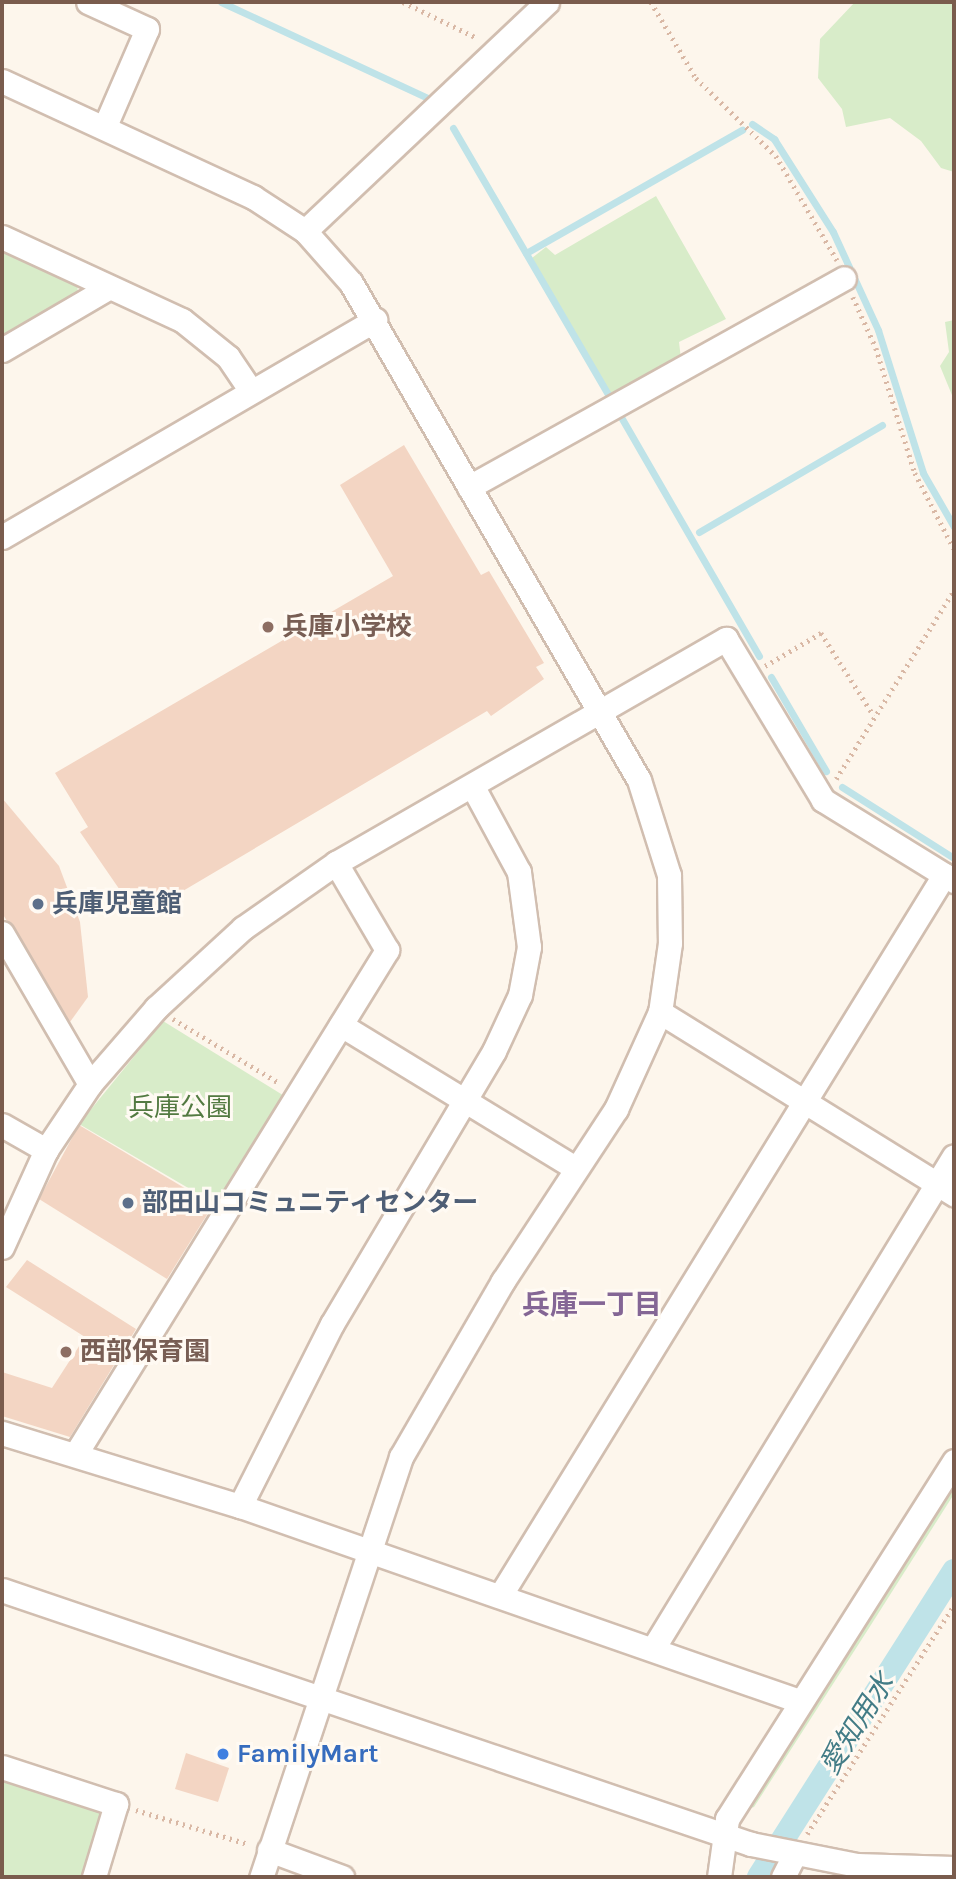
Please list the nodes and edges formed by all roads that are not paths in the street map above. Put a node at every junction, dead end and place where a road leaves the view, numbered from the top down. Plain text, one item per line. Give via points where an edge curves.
1 (89, 2) edge
2 (547, 2) edge
3 (2, 82) edge
4 (105, 126) junction
5 (305, 231) junction
6 (2, 237) edge
7 (844, 278) road end
8 (108, 288) junction
9 (375, 320) junction
10 (2, 350) edge
11 (251, 391) junction
12 (469, 487) junction
13 (2, 537) edge
14 (602, 713) junction
15 (473, 787) junction
16 (336, 863) junction
17 (949, 878) edge
18 (2, 933) edge
19 (660, 1012) junction
20 (341, 1025) junction
21 (90, 1084) junction
22 (463, 1098) junction
23 (803, 1100) junction
24 (2, 1125) edge
25 (46, 1150) junction
26 (954, 1156) edge
27 (575, 1168) junction
28 (946, 1189) edge
29 (2, 1247) edge
30 (2, 1433) edge
31 (75, 1455) junction
32 (954, 1461) edge
33 (240, 1506) junction
34 (365, 1552) junction
35 (2, 1590) edge
36 (500, 1596) junction
37 (654, 1647) junction
38 (321, 1698) junction
39 (799, 1701) junction
40 (2, 1767) edge
41 (740, 1840) junction
42 (269, 1850) junction
43 (794, 1855) junction
44 (954, 1868) edge
45 (94, 1877) edge
46 (261, 1877) edge
47 (342, 1877) edge
48 (719, 1877) edge
49 (783, 1877) edge

1 - 4 street via 147,29
2 - 5 street
3 - 4 street
4 - 5 street via 253,197
5 - 9 street
6 - 8 street
7 - 12 street
8 - 10 street
8 - 11 street via 183,320 228,357
9 - 11 street
9 - 12 street
11 - 13 street
12 - 14 street
14 - 15 street
14 - 17 street via 726,639 823,800
14 - 19 street via 643,790 669,875 670,943
15 - 16 street
15 - 22 street via 519,872 530,947 509,1022
16 - 20 street via 387,950
16 - 21 street via 243,928 156,1009
17 - 23 street
18 - 21 street
19 - 23 street
19 - 27 street via 615,1109
20 - 22 street
20 - 31 street
21 - 25 street
22 - 27 street
22 - 33 street via 332,1324
23 - 28 street
23 - 36 street
24 - 25 street
25 - 29 street
26 - 28 street
27 - 34 street via 401,1457
28 - 37 street
30 - 31 street
31 - 33 street
32 - 39 street
33 - 34 street
34 - 36 street
34 - 38 street
35 - 38 street
36 - 37 street
37 - 39 street
38 - 41 street
38 - 42 street
39 - 41 street via 727,1819
40 - 45 street via 116,1804
41 - 43 street
41 - 48 street
42 - 46 street
42 - 47 street
43 - 44 street
43 - 49 street

